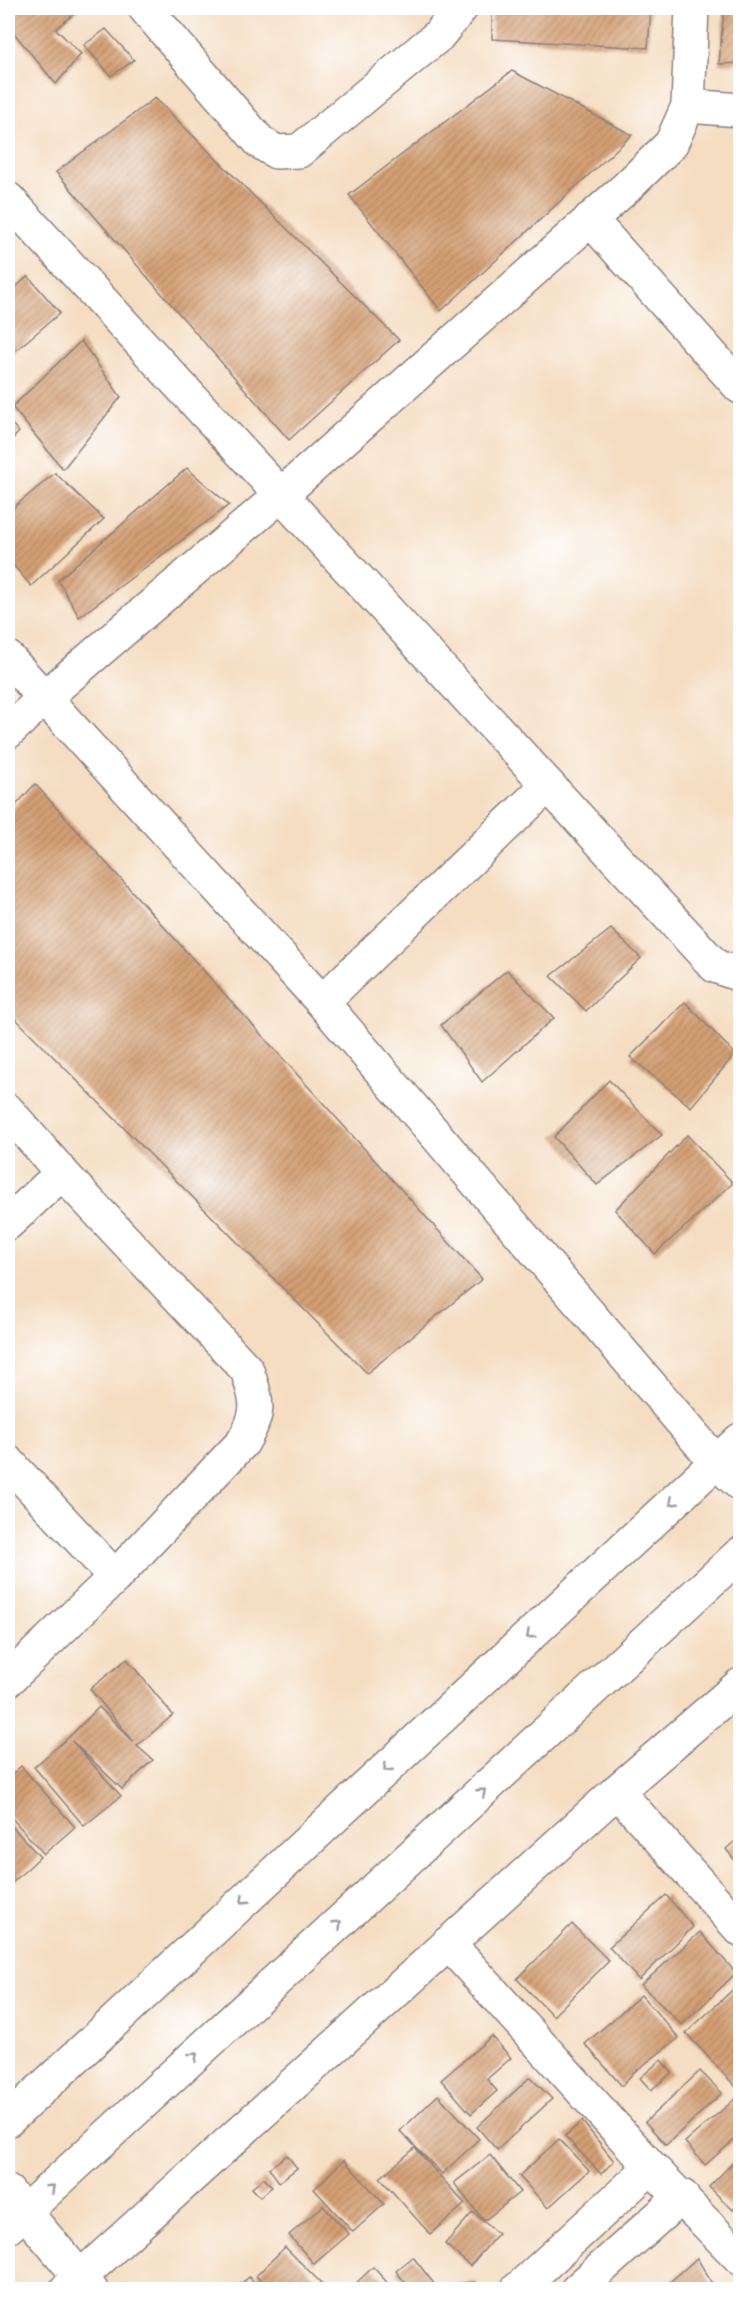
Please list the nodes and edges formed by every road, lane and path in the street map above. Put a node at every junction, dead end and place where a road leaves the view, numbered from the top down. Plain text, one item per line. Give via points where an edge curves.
1 (145, 8) edge
2 (461, 8) edge
3 (692, 8) edge
4 (688, 105) junction
5 (741, 110) edge
6 (8, 198) edge
7 (590, 219) junction
8 (741, 387) edge
9 (282, 494) junction
10 (8, 658) edge
11 (44, 698) junction
12 (8, 732) edge
13 (548, 785) junction
14 (741, 975) edge
15 (322, 1002) junction
16 (8, 1111) edge
17 (62, 1173) junction
18 (8, 1223) edge
19 (741, 1440) edge
20 (8, 1462) edge
21 (716, 1462) junction
22 (741, 1484) edge
23 (741, 1554) edge
24 (115, 1577) junction
25 (8, 1680) edge
26 (741, 1685) edge
27 (617, 1791) junction
28 (741, 1929) edge
29 (448, 1943) junction
30 (8, 2120) edge
31 (651, 2167) junction
32 (682, 2196) junction
33 (13, 2210) edge
34 (741, 2258) edge
35 (79, 2285) edge
36 (517, 2289) edge
37 (577, 2289) edge

1 - 2 street via 260,141 276,152 299,151 438,36
3 - 4 street
4 - 5 street
4 - 7 street via 671,144
6 - 9 street
7 - 8 street
7 - 9 street
9 - 11 street
9 - 13 street
10 - 11 street
11 - 12 street
11 - 15 street
13 - 14 street via 715,966
13 - 15 street
15 - 21 street
16 - 17 street
17 - 18 street
17 - 24 street via 247,1370 256,1398 255,1421 243,1442
19 - 21 street
20 - 24 street
21 - 22 street
21 -> 30 street
33 -> 23 street
24 - 25 street
26 - 27 street
27 - 28 street
27 - 29 street
29 - 31 street
29 - 35 street
31 - 32 street
31 - 36 street
32 - 34 street
32 - 37 street
33 - 35 street

